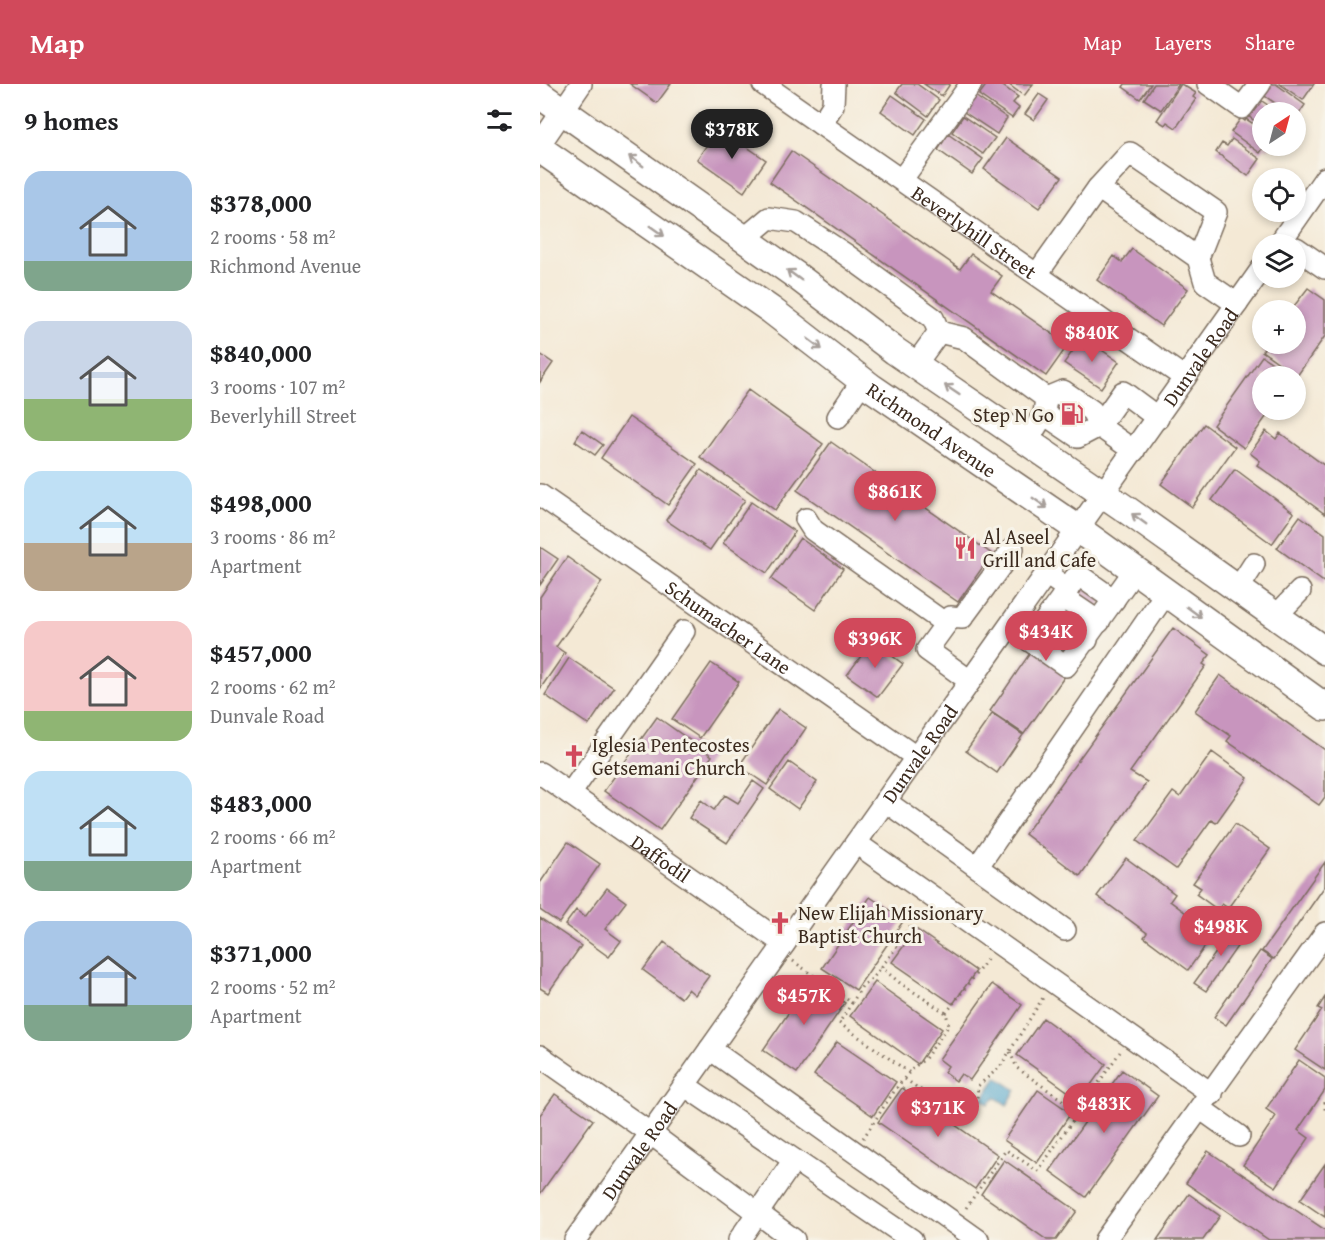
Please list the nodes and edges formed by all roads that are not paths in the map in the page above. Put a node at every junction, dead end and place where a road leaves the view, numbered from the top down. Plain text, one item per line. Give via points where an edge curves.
1 (581, 84) edge
2 (764, 84) edge
3 (834, 84) edge
4 (970, 84) edge
5 (1208, 84) edge
6 (1260, 84) edge
7 (540, 95) edge
8 (565, 110) junction
9 (821, 124) junction
10 (540, 144) edge
11 (540, 149) edge
12 (1325, 178) edge
13 (902, 179) junction
14 (1098, 188) junction
15 (1297, 234) edge
16 (740, 236) junction
17 (1306, 256) edge
18 (1198, 258) junction
19 (1325, 268) edge
20 (712, 269) junction
21 (1037, 274) junction
22 (1252, 283) edge
23 (1237, 304) junction
24 (939, 332) junction
25 (915, 365) junction
26 (1185, 378) junction
27 (863, 380) junction
28 (888, 398) junction
29 (1045, 406) junction
30 (838, 417) dead end
31 (1158, 418) junction
32 (1099, 426) junction
33 (1078, 437) junction
34 (1027, 441) junction
35 (1134, 451) junction
36 (1059, 464) junction
37 (1104, 494) junction
38 (540, 495) edge
39 (806, 519) dead end
40 (1078, 529) junction
41 (1013, 549) dead end
42 (1254, 564) dead end
43 (1135, 570) junction
44 (1046, 574) junction
45 (1238, 589) junction
46 (1300, 591) dead end
47 (1065, 593) junction
48 (1166, 593) junction
49 (1114, 600) junction
50 (1020, 611) junction
51 (1276, 616) junction
52 (1045, 620) junction
53 (1099, 622) junction
54 (946, 624) junction
55 (684, 631) dead end
56 (1087, 640) junction
57 (1324, 649) edge
58 (1251, 653) junction
59 (970, 681) junction
60 (1325, 707) edge
61 (916, 757) junction
62 (540, 773) edge
63 (570, 794) junction
64 (885, 801) junction
65 (855, 843) junction
66 (978, 866) junction
67 (1065, 930) dead end
68 (1325, 933) edge
69 (782, 948) junction
70 (710, 1049) junction
71 (540, 1056) edge
72 (684, 1084) junction
73 (1206, 1101) junction
74 (650, 1133) junction
75 (1239, 1136) dead end
76 (794, 1160) junction
77 (758, 1213) junction
78 (575, 1240) edge
79 (739, 1240) edge
80 (794, 1240) edge
81 (912, 1240) edge
82 (978, 1240) edge
83 (1105, 1240) edge

1 - 8 street
2 - 9 street, Beverlyhill Street
3 - 9 street via 833,105
4 - 13 street
5 - 6 street via 1242,108
7 - 8 main road
8 - 10 street
16 -> 8 main road
9 - 13 street, Beverlyhill Street
11 -> 20 main road, Richmond Avenue
12 - 15 street
13 - 21 street, Beverlyhill Street
14 - 18 street
14 - 18 street via 1130,153 1216,212
14 - 21 street
16 - 20 main road
16 - 24 street via 769,218 796,222 933,318
25 -> 16 main road
17 - 19 street
18 - 23 street via 1205,282
20 -> 27 main road, Richmond Avenue
21 - 26 street, Beverlyhill Street
22 - 23 street, Dunvale Road
23 - 26 street, Dunvale Road
24 - 25 street
24 - 29 street via 964,338
25 - 28 main road
34 -> 25 main road
26 - 31 street, Dunvale Road
27 - 28 main road, Richmond Avenue
27 - 30 street
28 -> 40 main road, Richmond Avenue
29 - 32 street via 1063,391 1092,411
29 - 33 street
29 - 34 street
31 - 32 street via 1123,392
31 - 35 street, Dunvale Road
32 - 33 street
32 - 35 street
33 - 36 street
34 - 36 main road
35 - 37 street, Dunvale Road
36 - 37 main road
37 - 40 street, Dunvale Road
45 -> 37 main road
38 - 61 street, Schumacher Lane
39 - 54 street via 813,530
40 - 43 main road, Richmond Avenue
40 - 44 street, Dunvale Road
41 - 54 street via 962,618 951,617
42 - 45 street
43 - 48 main road, Richmond Avenue
43 - 49 street
44 - 47 street
44 - 50 street, Dunvale Road
45 - 51 main road
46 - 51 street
47 - 49 street via 1080,576
47 - 52 street
47 - 53 street
48 -> 58 main road, Richmond Avenue
48 - 66 street
49 - 53 street
50 - 52 street
50 - 59 street, Dunvale Road
51 - 57 main road
51 - 58 main road
52 - 56 street
52 - 56 street via 1031,643 1062,665 1070,664
53 - 56 street
54 - 59 street via 927,650
55 - 63 street
58 - 60 main road, Richmond Avenue
59 - 61 street, Dunvale Road
61 - 64 street, Dunvale Road
62 - 63 street, Daffodil
63 - 69 street, Daffodil
64 - 65 street, Dunvale Road
64 - 66 street
65 - 69 street, Dunvale Road
65 - 73 street via 1132,1036
66 - 67 street
68 - 73 street
69 - 70 street, Dunvale Road
70 - 72 street, Dunvale Road
70 - 82 street
71 - 74 street
72 - 74 street, Dunvale Road
72 - 76 street
73 - 75 street
73 - 83 street
74 - 77 street
74 - 78 street, Dunvale Road
76 - 77 street
76 - 81 street
77 - 79 street
77 - 80 street

